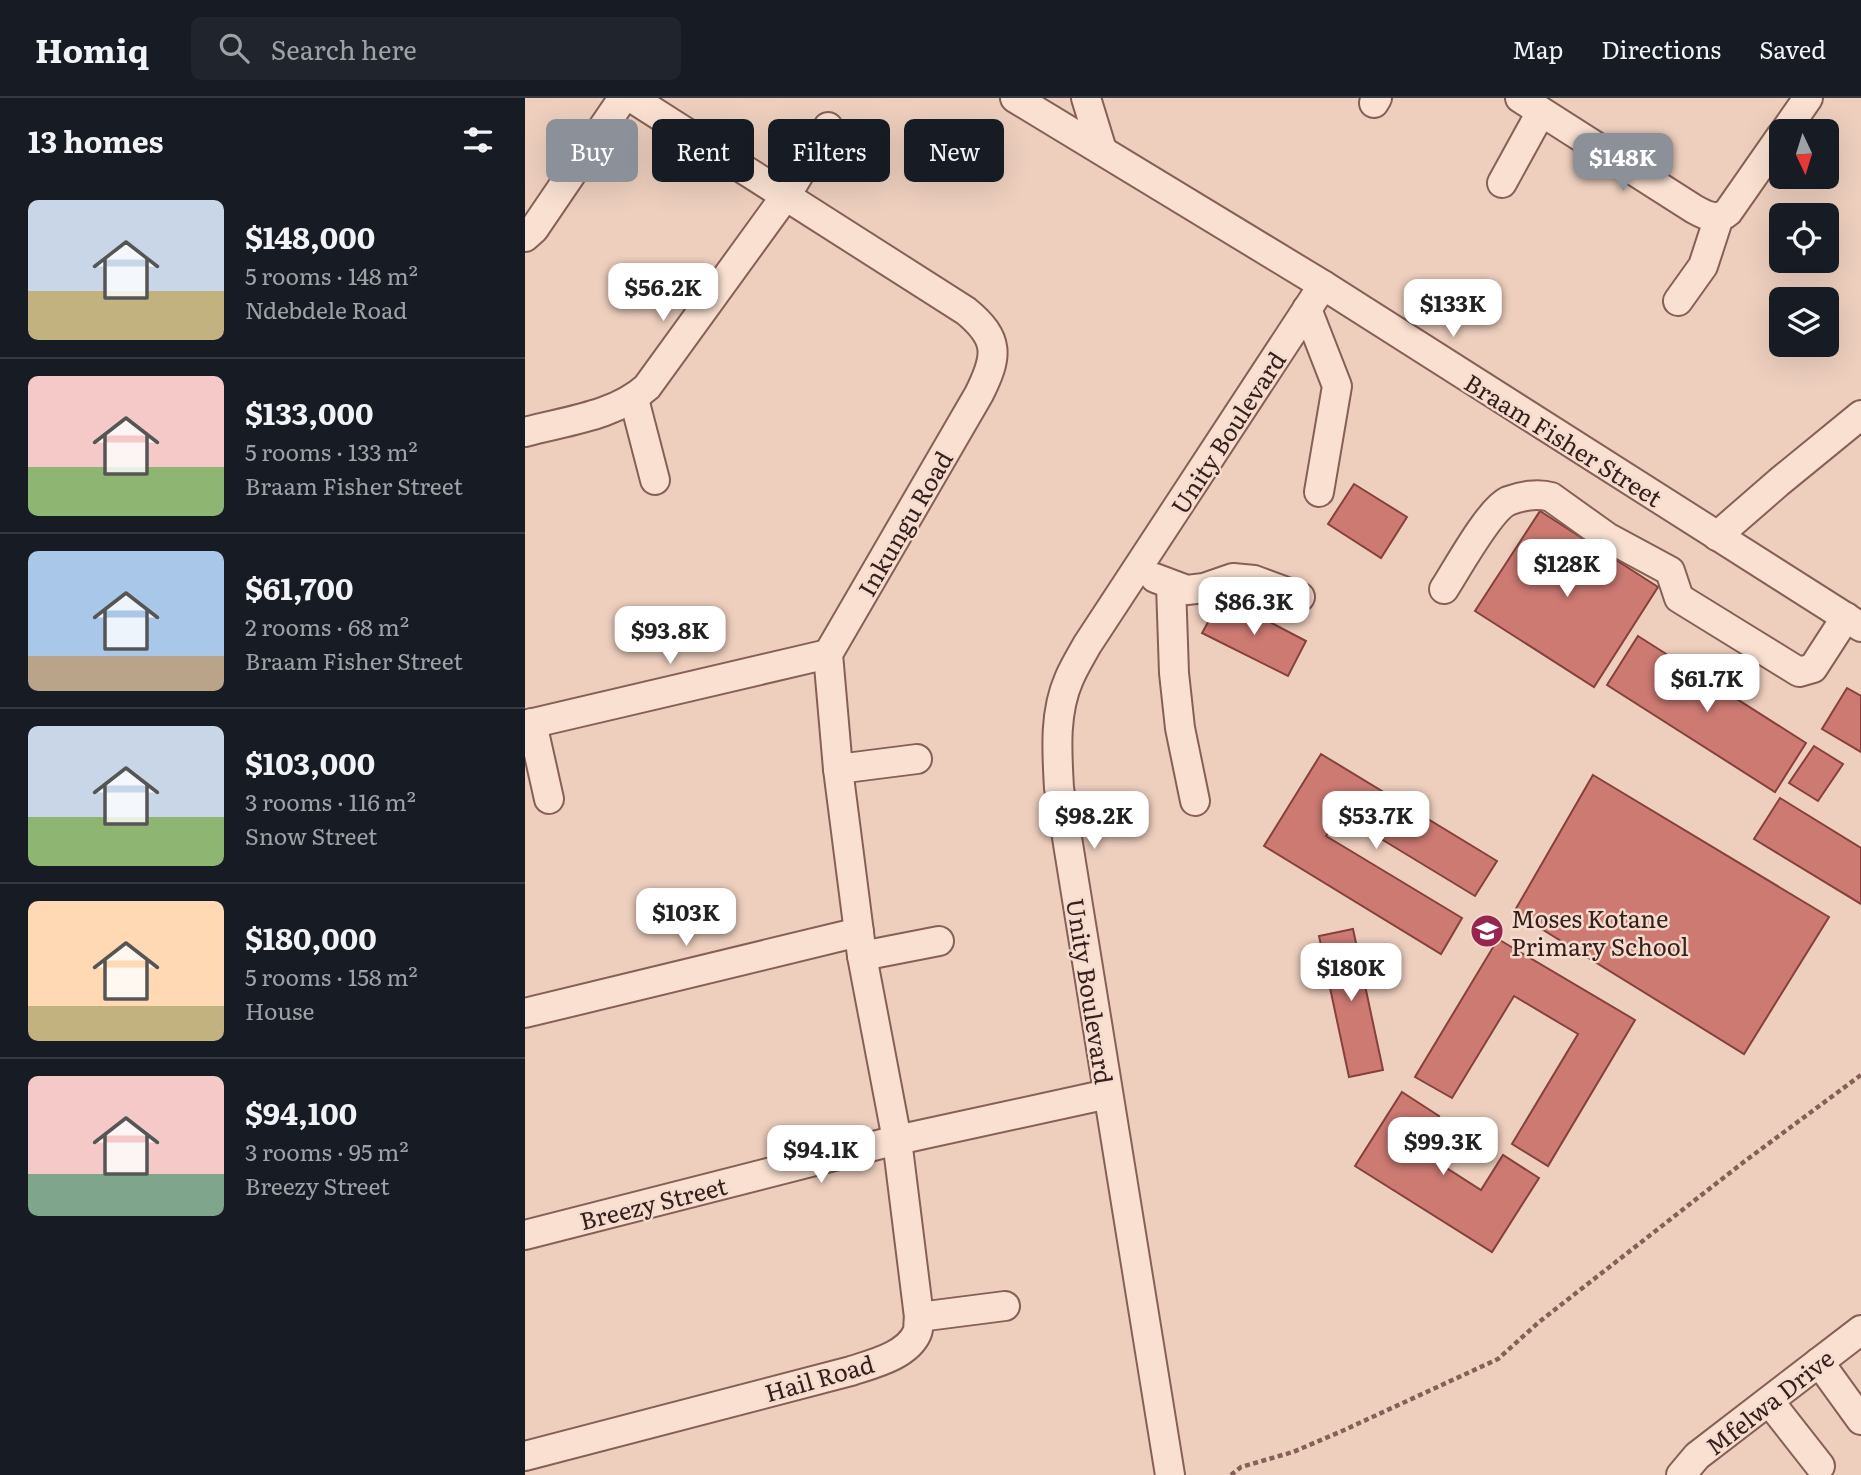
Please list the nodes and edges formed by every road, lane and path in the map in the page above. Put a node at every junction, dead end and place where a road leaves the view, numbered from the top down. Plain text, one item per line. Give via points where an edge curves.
1 (623, 98) edge
2 (632, 98) edge
3 (1015, 98) edge
4 (1086, 98) edge
5 (1808, 98) edge
6 (1530, 105) edge
7 (1793, 119) edge
8 (1102, 150) junction
9 (1769, 153) edge
10 (794, 182) edge
11 (1502, 183) dead end
12 (786, 194) junction
13 (1719, 217) junction
14 (525, 237) edge
15 (1323, 285) junction
16 (1678, 302) dead end
17 (1307, 309) junction
18 (634, 399) junction
19 (1861, 415) edge
20 (525, 432) edge
21 (655, 480) dead end
22 (1319, 492) dead end
23 (1717, 536) junction
24 (1137, 568) junction
25 (1171, 585) junction
26 (1444, 589) dead end
27 (1300, 597) dead end
28 (1853, 622) edge
29 (828, 654) junction
30 (529, 724) edge
31 (917, 759) dead end
32 (838, 769) junction
33 (549, 799) dead end
34 (1195, 801) dead end
35 (939, 941) dead end
36 (860, 944) junction
37 (525, 1013) edge
38 (1861, 1075) edge
39 (1108, 1094) junction
40 (897, 1140) junction
41 (525, 1235) edge
42 (1005, 1306) dead end
43 (919, 1317) junction
44 (1861, 1330) edge
45 (1819, 1362) junction
46 (1769, 1401) junction
47 (1861, 1420) edge
48 (525, 1456) edge
49 (1820, 1466) dead end
50 (1170, 1475) edge
51 (1231, 1475) edge
52 (1682, 1475) edge

1 - 14 street
2 - 12 street, Inkungu Road
3 - 8 street, Braam Fisher Street
4 - 8 street
5 - 7 street
6 - 11 street
6 - 13 street via 1694,209
8 - 15 street, Braam Fisher Street
9 - 13 street via 1728,212
10 - 12 street
12 - 18 street
12 - 29 street, Inkungu Road via 966,310 994,346 979,394
13 - 16 street via 1703,266
15 - 17 street, Unity Boulevard
15 - 23 street, Braam Fisher Street
17 - 22 street via 1337,386
17 - 24 street, Unity Boulevard
18 - 20 street
18 - 21 street
19 - 23 street
23 - 28 street, Braam Fisher Street
24 - 25 street
24 - 39 street, Unity Boulevard via 1068,681 1056,744
25 - 27 street via 1188,590 1233,578 1254,580
25 - 34 street via 1180,728
26 - 28 street via 1489,519 1507,502 1540,494 1669,572 1679,598 1799,672 1813,668
29 - 30 street
29 - 32 street
30 - 33 street
31 - 32 street
32 - 36 street
35 - 36 street
36 - 37 street
36 - 40 street
38 - 51 path via 1539,1322 1498,1359 1342,1431
39 - 40 street, Breezy Street
39 - 50 street, Unity Boulevard
40 - 41 street, Breezy Street
40 - 43 street
42 - 43 street
43 - 48 street, Hail Road via 918,1332 910,1343 880,1361
44 - 45 street, Mfelwa Drive
45 - 46 street, Mfelwa Drive
45 - 47 street
46 - 49 street
46 - 52 street, Mfelwa Drive via 1697,1456

